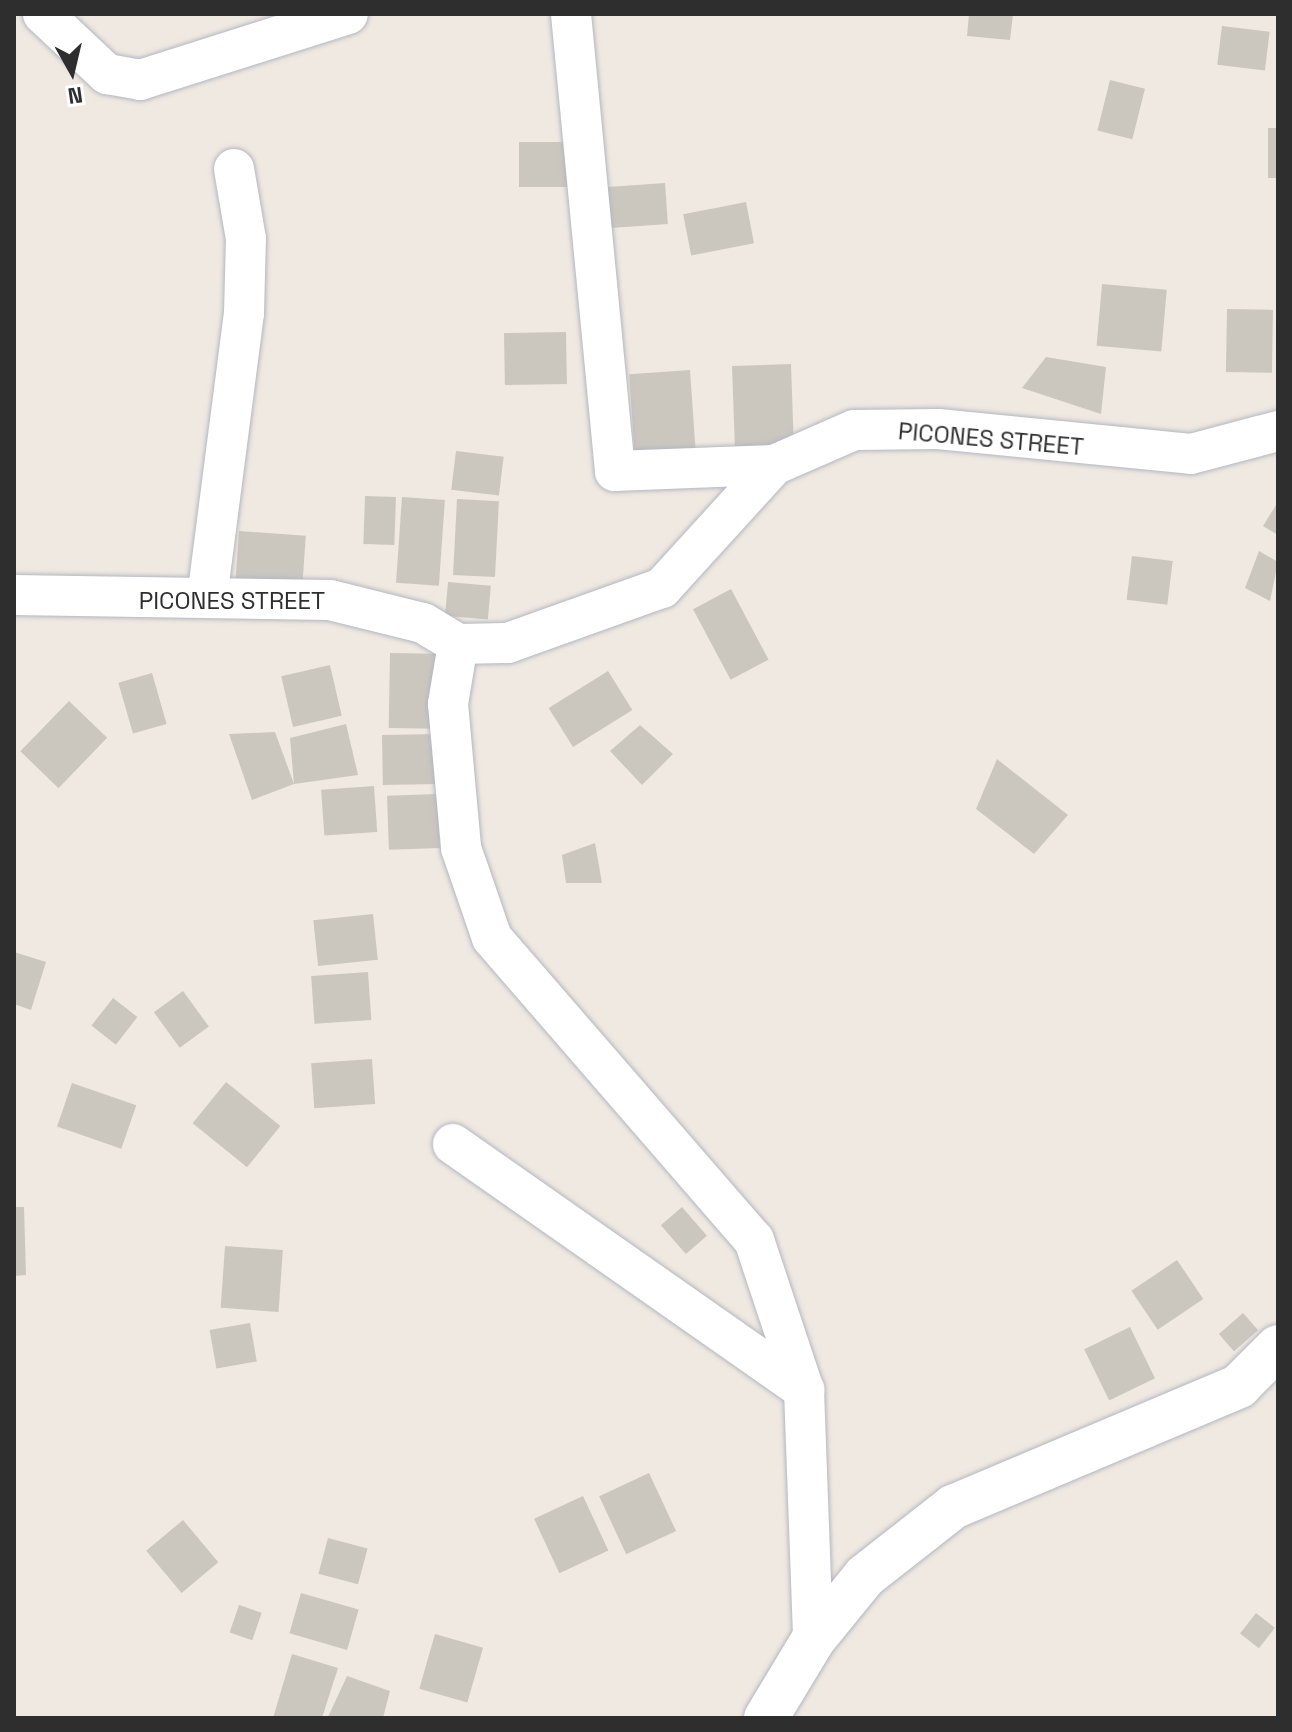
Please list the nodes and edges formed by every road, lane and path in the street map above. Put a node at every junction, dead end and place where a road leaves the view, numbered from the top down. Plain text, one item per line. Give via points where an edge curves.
1 (43, 14) edge
2 (348, 14) edge
3 (571, 14) edge
4 (234, 169) dead end
5 (1278, 431) edge
6 (774, 465) junction
7 (14, 595) edge
8 (207, 598) junction
9 (458, 644) junction
10 (453, 1144) dead end
11 (1278, 1347) edge
12 (804, 1390) junction
13 (813, 1640) junction
14 (766, 1718) edge

1 - 2 street via 107,74 140,80
3 - 6 street via 615,471
4 - 8 street via 246,239 244,313
5 - 6 street, PICONES STREET via 1191,454 938,429 854,430
6 - 9 street, PICONES STREET via 662,588 550,633
7 - 8 street, PICONES STREET
8 - 9 street, PICONES STREET via 330,600 423,623
9 - 12 street via 448,704 461,848 492,938 754,1240
10 - 12 street
11 - 13 street via 1239,1386 953,1507 865,1576
12 - 13 street
13 - 14 street

